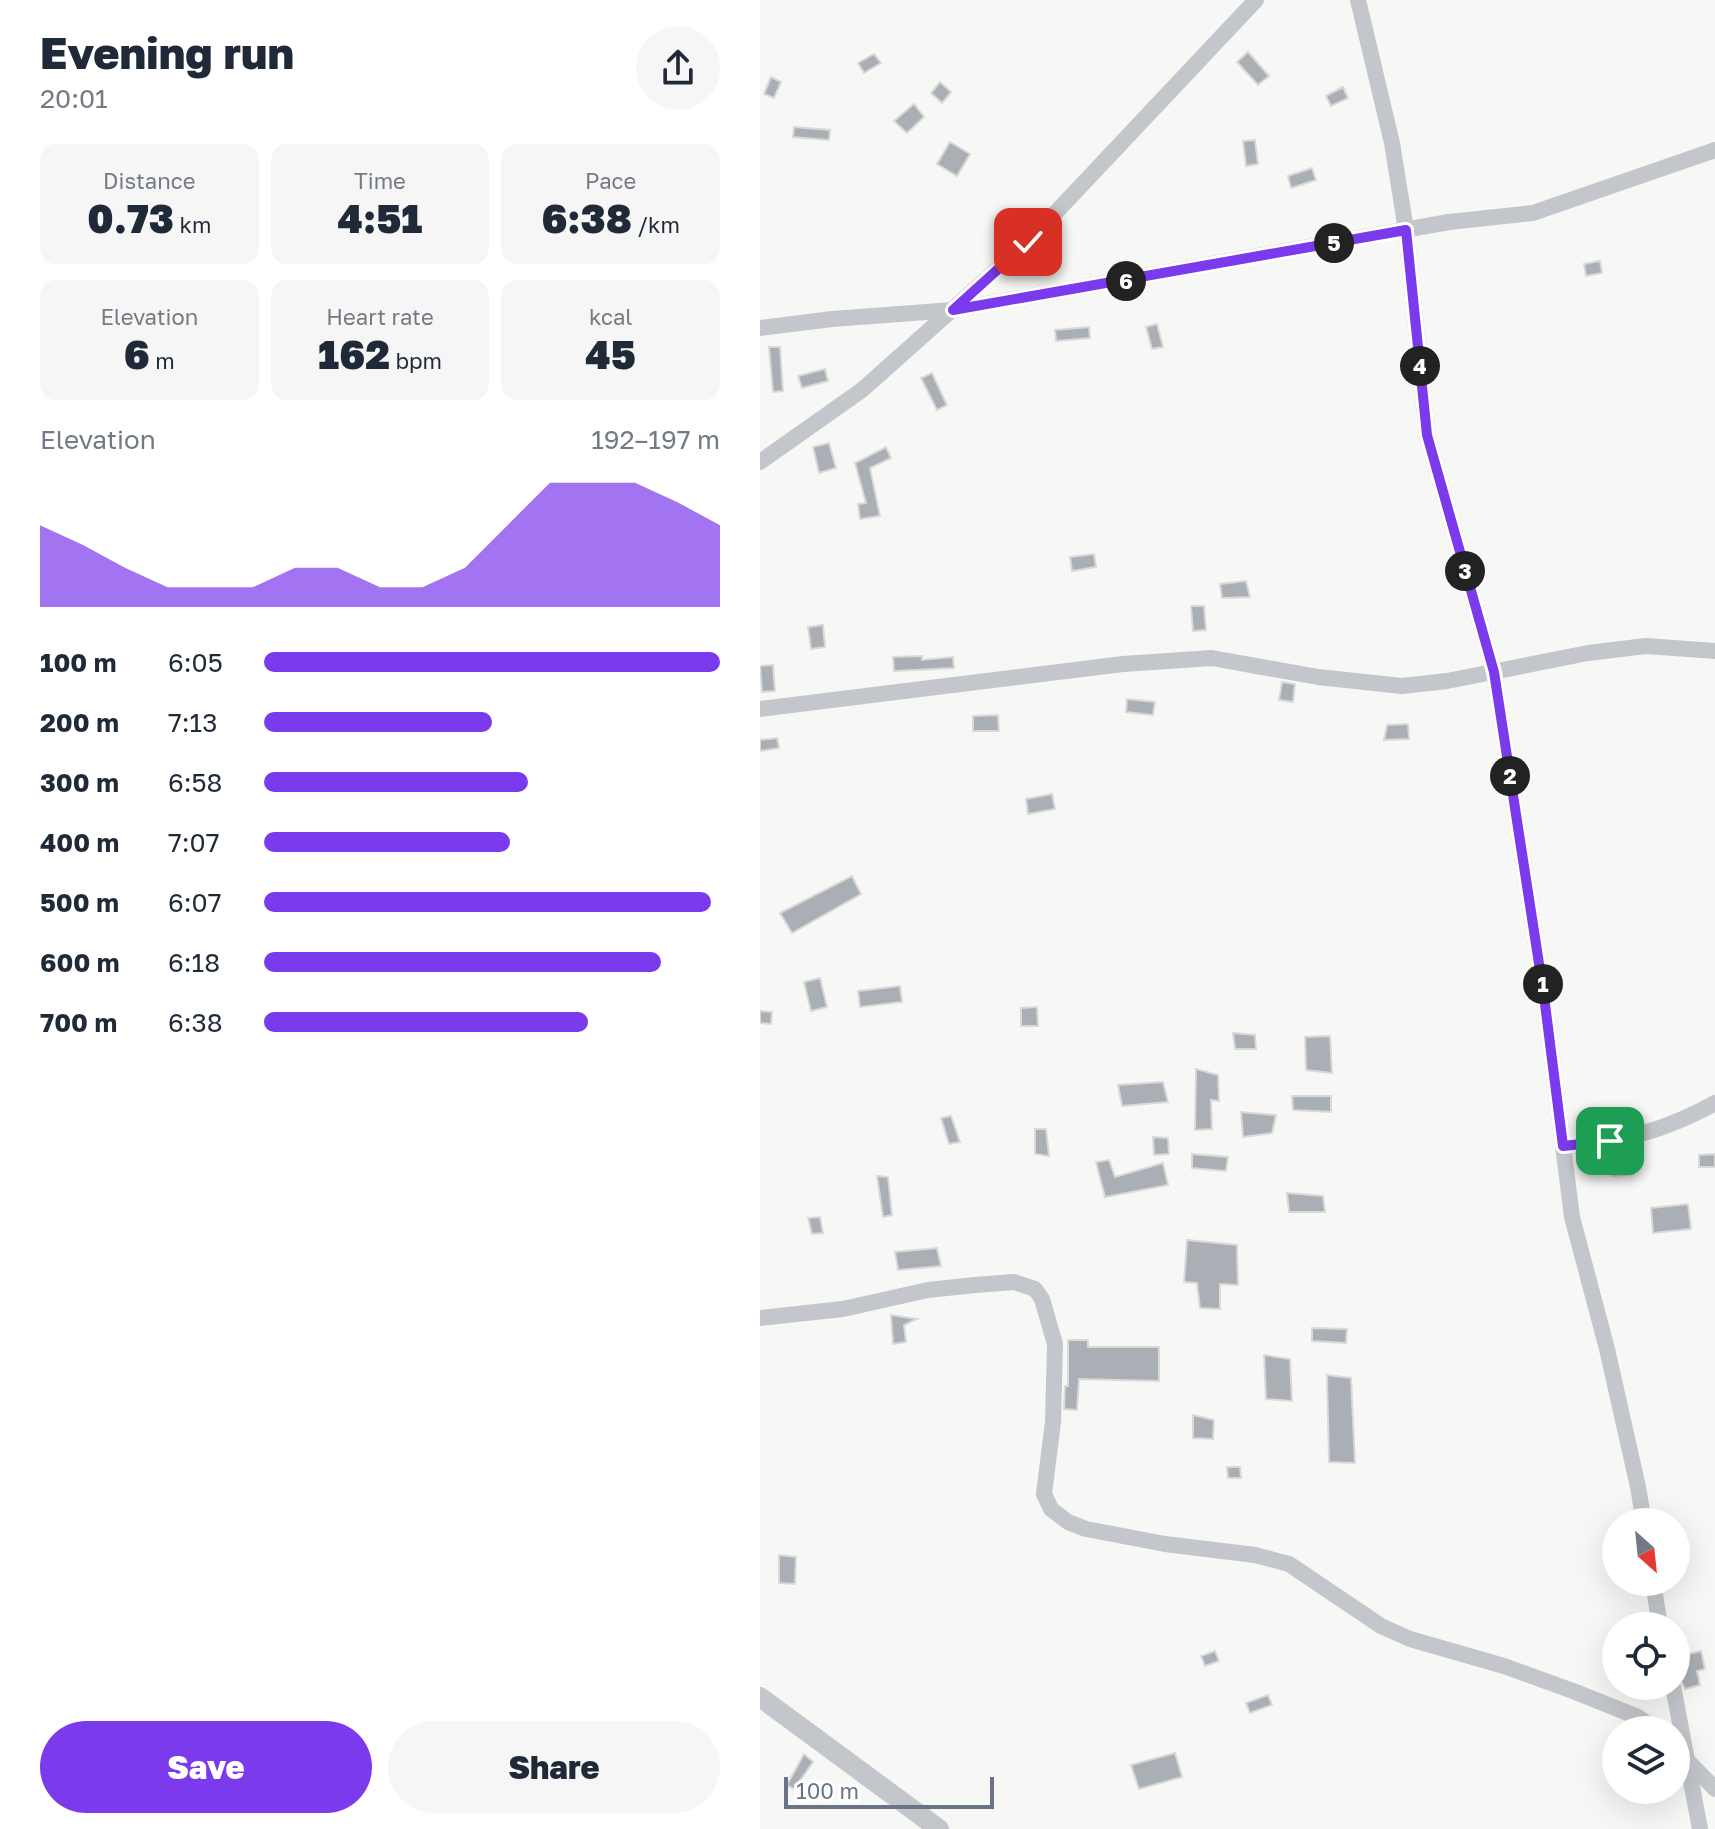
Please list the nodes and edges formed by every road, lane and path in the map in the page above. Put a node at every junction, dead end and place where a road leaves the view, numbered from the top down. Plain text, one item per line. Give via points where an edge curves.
1 (1256, 0) edge
2 (1358, 0) edge
3 (1715, 150) edge
4 (1406, 230) junction
5 (953, 310) junction
6 (760, 328) edge
7 (760, 462) edge
8 (1715, 651) edge
9 (1494, 672) junction
10 (760, 709) edge
11 (1715, 1103) edge
12 (1563, 1146) junction
13 (760, 1318) edge
14 (1641, 1508) edge
15 (760, 1697) edge
16 (1636, 1716) edge
17 (1690, 1763) edge
18 (1690, 1772) edge
19 (1715, 1789) edge
20 (939, 1829) edge
21 (1700, 1829) edge

1 - 5 street via 1037,233
2 - 4 street via 1392,143
3 - 4 street via 1533,213
4 - 5 street
4 - 9 street via 1427,435
5 - 6 street
5 - 7 street via 862,390
8 - 9 street via 1646,646
9 - 10 street via 1402,686 1212,658 1123,664
9 - 12 street
11 - 12 street via 1648,1134
12 - 14 street via 1572,1217
13 - 16 street via 975,1285 1014,1282 1035,1289 1055,1344 1044,1494 1051,1509 1068,1522 1289,1564 1381,1626 1410,1639 1504,1666
15 - 20 street
17 - 19 street
18 - 21 street

